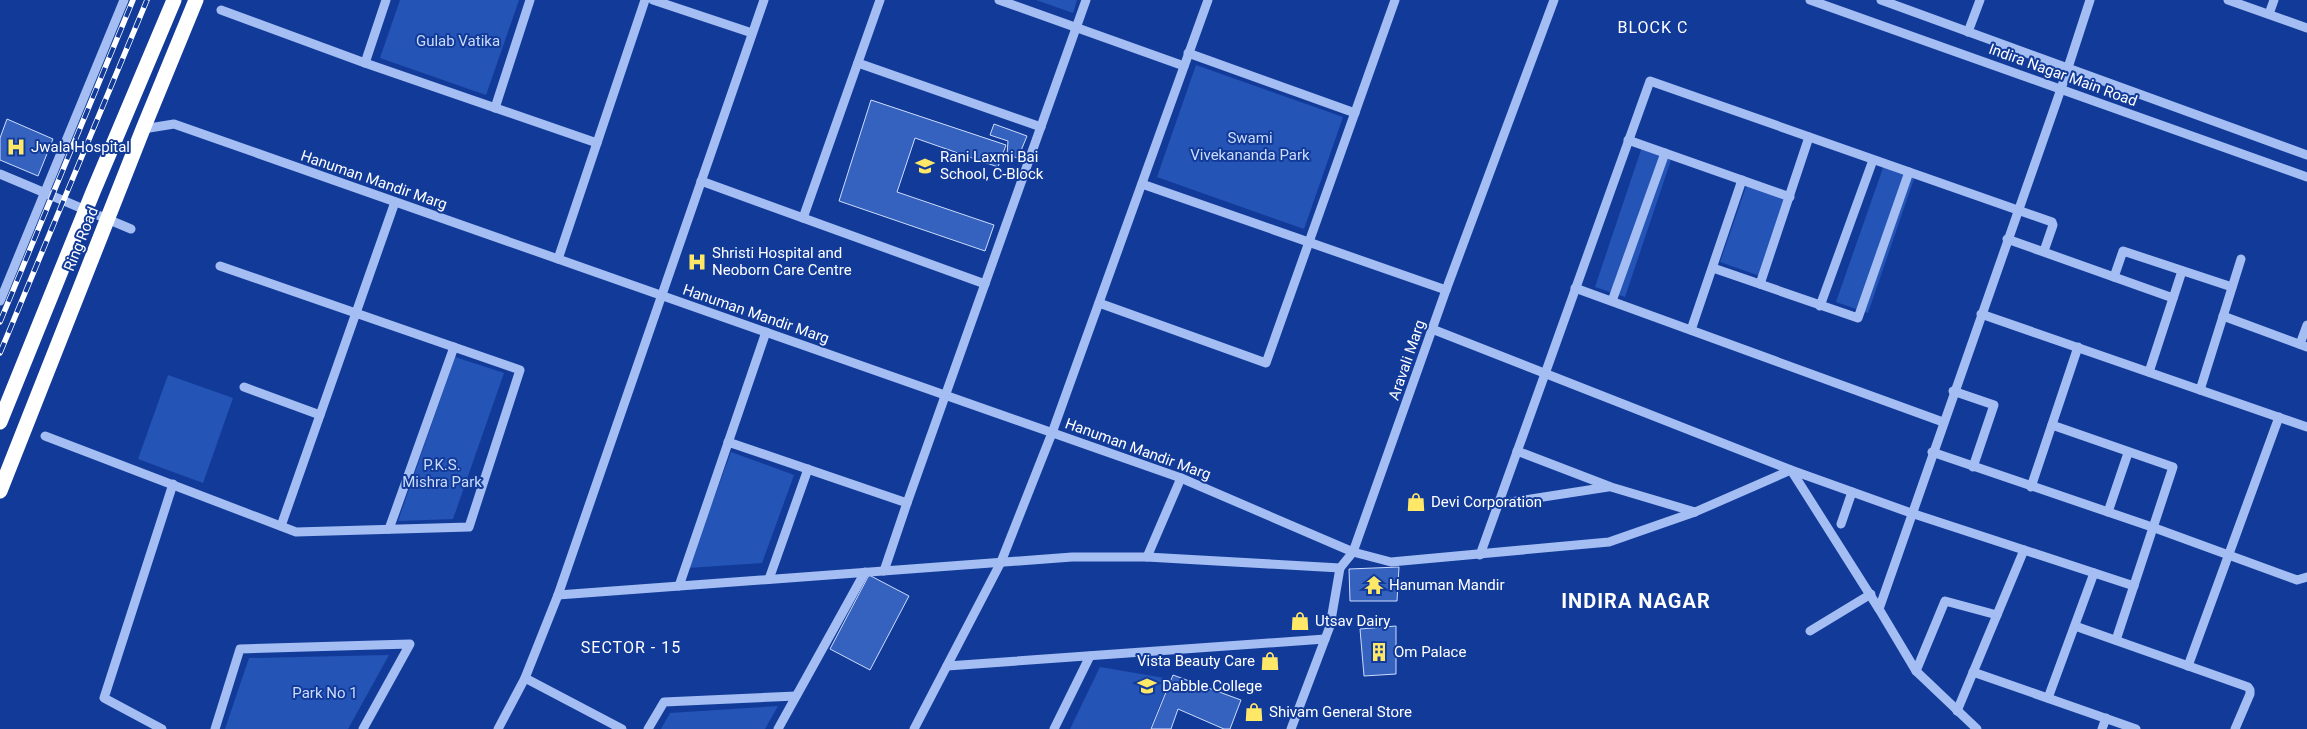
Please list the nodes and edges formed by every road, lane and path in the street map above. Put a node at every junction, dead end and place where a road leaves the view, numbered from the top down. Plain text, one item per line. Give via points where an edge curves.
1 (124, 0) edge
2 (174, 0) edge
3 (196, 0) edge
4 (386, 0) edge
5 (530, 0) edge
6 (645, 0) edge
7 (653, 0) edge
8 (764, 0) edge
9 (880, 0) edge
10 (999, 0) edge
11 (1086, 0) edge
12 (1208, 0) edge
13 (1395, 0) edge
14 (1554, 0) edge
15 (1810, 0) edge
16 (1881, 0) edge
17 (1980, 0) edge
18 (2090, 0) edge
19 (2228, 0) edge
20 (2274, 0) edge
21 (221, 10) dead end
22 (2269, 14) junction
23 (1076, 28) junction
24 (2307, 28) edge
25 (1968, 32) junction
26 (752, 33) junction
27 (1188, 53) junction
28 (858, 62) junction
29 (365, 63) junction
30 (1184, 66) junction
31 (2068, 68) junction
32 (2060, 89) junction
33 (494, 108) junction
34 (1354, 113) junction
35 (1041, 127) junction
36 (143, 128) junction
37 (1809, 137) junction
38 (1628, 140) junction
39 (597, 143) junction
40 (1664, 153) junction
41 (2307, 155) edge
42 (1873, 160) junction
43 (1909, 172) junction
44 (0, 174) edge
45 (2307, 177) edge
46 (1742, 180) junction
47 (701, 181) junction
48 (1142, 184) junction
49 (45, 192) junction
50 (1790, 197) junction
51 (394, 202) junction
52 (2017, 210) junction
53 (803, 218) junction
54 (131, 229) dead end
55 (2007, 239) junction
56 (1309, 242) junction
57 (2044, 251) junction
58 (558, 259) junction
59 (2241, 259) dead end
60 (220, 266) dead end
61 (1712, 268) junction
62 (2182, 271) junction
63 (2114, 277) junction
64 (985, 284) junction
65 (1760, 284) junction
66 (2232, 287) junction
67 (1575, 288) junction
68 (1446, 290) junction
69 (661, 295) junction
70 (2173, 298) junction
71 (1612, 301) junction
72 (0, 302) edge
73 (1099, 303) junction
74 (1820, 306) junction
75 (356, 313) junction
76 (1981, 314) junction
77 (2224, 316) junction
78 (2307, 325) edge
79 (1432, 329) junction
80 (1692, 330) junction
81 (766, 332) junction
82 (2304, 346) edge
83 (454, 347) junction
84 (2078, 347) junction
85 (1545, 372) junction
86 (2149, 372) junction
87 (244, 387) dead end
88 (2200, 390) junction
89 (1953, 391) junction
90 (945, 395) junction
91 (320, 415) junction
92 (2279, 417) junction
93 (0, 422) edge
94 (1943, 422) junction
95 (2052, 425) junction
96 (2307, 427) edge
97 (1052, 433) junction
98 (45, 436) dead end
99 (728, 442) junction
100 (1517, 451) junction
101 (1932, 452) junction
102 (2128, 452) junction
103 (1973, 467) junction
104 (808, 469) junction
105 (1792, 470) junction
106 (1181, 478) junction
107 (173, 484) junction
108 (1611, 486) junction
109 (2031, 487) junction
110 (0, 492) edge
111 (1852, 492) junction
112 (907, 503) junction
113 (1498, 504) junction
114 (1695, 512) junction
115 (2108, 512) junction
116 (1911, 514) junction
117 (1841, 524) dead end
118 (281, 526) junction
119 (2152, 527) junction
120 (389, 529) junction
121 (2024, 550) junction
122 (1353, 552) junction
123 (2229, 554) junction
124 (1480, 555) junction
125 (1147, 556) junction
126 (1002, 562) junction
127 (1340, 568) junction
128 (884, 571) junction
129 (865, 572) junction
130 (2094, 573) junction
131 (2307, 577) edge
132 (769, 579) junction
133 (679, 586) junction
134 (2134, 586) junction
135 (558, 594) junction
136 (1870, 594) junction
137 (1879, 609) junction
138 (1997, 615) junction
139 (2075, 626) junction
140 (1810, 631) dead end
141 (1325, 639) junction
142 (2116, 640) junction
143 (1090, 656) junction
144 (947, 666) junction
145 (2188, 666) junction
146 (1916, 671) junction
147 (1973, 672) junction
148 (525, 678) junction
149 (796, 696) junction
150 (2048, 698) junction
151 (1957, 711) junction
152 (2106, 718) junction
153 (162, 729) edge
154 (215, 729) edge
155 (363, 729) edge
156 (498, 729) edge
157 (622, 729) edge
158 (648, 729) edge
159 (778, 729) edge
160 (914, 729) edge
161 (1054, 729) edge
162 (1291, 729) edge
163 (1977, 729) edge
164 (2102, 729) edge
165 (2136, 729) edge
166 (2235, 729) edge

1 - 49 street
2 - 93 highway, Ring Road
3 - 36 highway, Ring Road
4 - 29 street
5 - 33 street
6 - 39 street
7 - 26 street
8 - 26 street
9 - 28 street
10 - 23 street
11 - 23 street
12 - 27 street
13 - 34 street
14 - 68 street, Aravali Marg
15 - 32 street, Indira Nagar Main Road
16 - 25 street, Indira Nagar Main Road
17 - 25 street
18 - 31 street
19 - 22 street
20 - 22 street
21 - 29 street
22 - 24 street
23 - 30 street
23 - 35 street
25 - 31 street, Indira Nagar Main Road
26 - 47 street
27 - 30 street
27 - 34 street
28 - 35 street
28 - 53 street
29 - 33 street
30 - 48 street
31 - 32 street
31 - 41 street, Indira Nagar Main Road
32 - 45 street, Indira Nagar Main Road
32 - 52 street
33 - 39 street
34 - 56 street
35 - 64 street
36 - 51 street, Hanuman Mandir Marg via 174,124
36 - 110 highway, Ring Road
37 - 38 street via 1650,81
37 - 42 street
37 - 50 street
38 - 40 street
38 - 67 street
39 - 58 street
40 - 46 street
40 - 71 street
42 - 43 street
42 - 74 street
43 - 52 street
43 - 74 street via 1860,315 1854,318
44 - 49 street
46 - 50 street
46 - 61 street
47 - 53 street
47 - 69 street
48 - 56 street
48 - 73 street
49 - 54 street
49 - 72 street
50 - 65 street
51 - 58 street, Hanuman Mandir Marg
51 - 75 street
52 - 55 street
52 - 57 street via 2053,223
53 - 64 street
55 - 57 street
55 - 76 street
56 - 68 street
56 - 73 street via 1266,363
57 - 63 street
58 - 69 street, Hanuman Mandir Marg
59 - 66 street
60 - 75 street
61 - 65 street
61 - 80 street
62 - 63 street via 2123,251
62 - 66 street
62 - 70 street
63 - 70 street
64 - 90 street
65 - 74 street
66 - 77 street
67 - 71 street
67 - 85 street
68 - 79 street, Aravali Marg
69 - 81 street, Hanuman Mandir Marg
69 - 135 street
70 - 86 street
71 - 80 street
73 - 97 street
75 - 83 street
75 - 91 street
76 - 84 street
76 - 89 street
77 - 82 street
77 - 88 street
78 - 82 street
79 - 85 street
79 - 122 street, Aravali Marg
80 - 94 street
81 - 90 street, Hanuman Mandir Marg
81 - 99 street
83 - 120 street
83 - 120 street via 520,370 468,527
84 - 86 street
84 - 95 street
85 - 100 street
85 - 105 street
86 - 88 street
87 - 91 street
88 - 92 street
89 - 94 street
89 - 103 street via 1994,406
90 - 97 street, Hanuman Mandir Marg
90 - 112 street
91 - 118 street
92 - 96 street
92 - 123 street
94 - 101 street
95 - 102 street
95 - 109 street
97 - 106 street, Hanuman Mandir Marg
97 - 126 street
98 - 107 street
99 - 104 street
99 - 133 street
100 - 108 street
100 - 113 street
101 - 103 street
101 - 116 street
102 - 115 street
102 - 119 street via 2174,467
103 - 109 street
104 - 112 street
104 - 132 street
105 - 111 street
105 - 114 street, Hanuman Mandir Marg
105 - 136 street
106 - 122 street, Hanuman Mandir Marg
106 - 125 street
107 - 118 street
107 - 153 street via 104,698
108 - 113 street
108 - 114 street
109 - 115 street
111 - 116 street
111 - 117 street
112 - 128 street
113 - 124 street
114 - 124 street, Hanuman Mandir Marg via 1609,542
115 - 119 street
116 - 121 street
116 - 137 street
118 - 120 street via 296,532
119 - 123 street
119 - 134 street
121 - 130 street
121 - 138 street
122 - 124 street, Hanuman Mandir Marg via 1391,562
122 - 127 street, Aravali Marg
123 - 131 street via 2297,580
123 - 145 street
125 - 126 street
125 - 127 street
126 - 128 street
126 - 144 street
127 - 141 street, Aravali Marg
128 - 129 street
129 - 132 street
129 - 149 street
130 - 134 street
130 - 139 street
132 - 133 street
133 - 135 street
134 - 142 street
135 - 148 street
136 - 137 street
136 - 140 street
137 - 146 street
138 - 146 street via 1945,601
138 - 147 street
139 - 142 street
139 - 150 street
141 - 143 street
141 - 162 street, Aravali Marg
142 - 145 street
143 - 144 street
143 - 161 street
144 - 160 street
145 - 166 street via 2250,690
146 - 151 street
147 - 150 street
147 - 151 street
148 - 156 street
148 - 157 street
149 - 158 street via 664,702
149 - 159 street
150 - 152 street
151 - 163 street
152 - 164 street
152 - 165 street
154 - 155 street via 240,649 410,644

